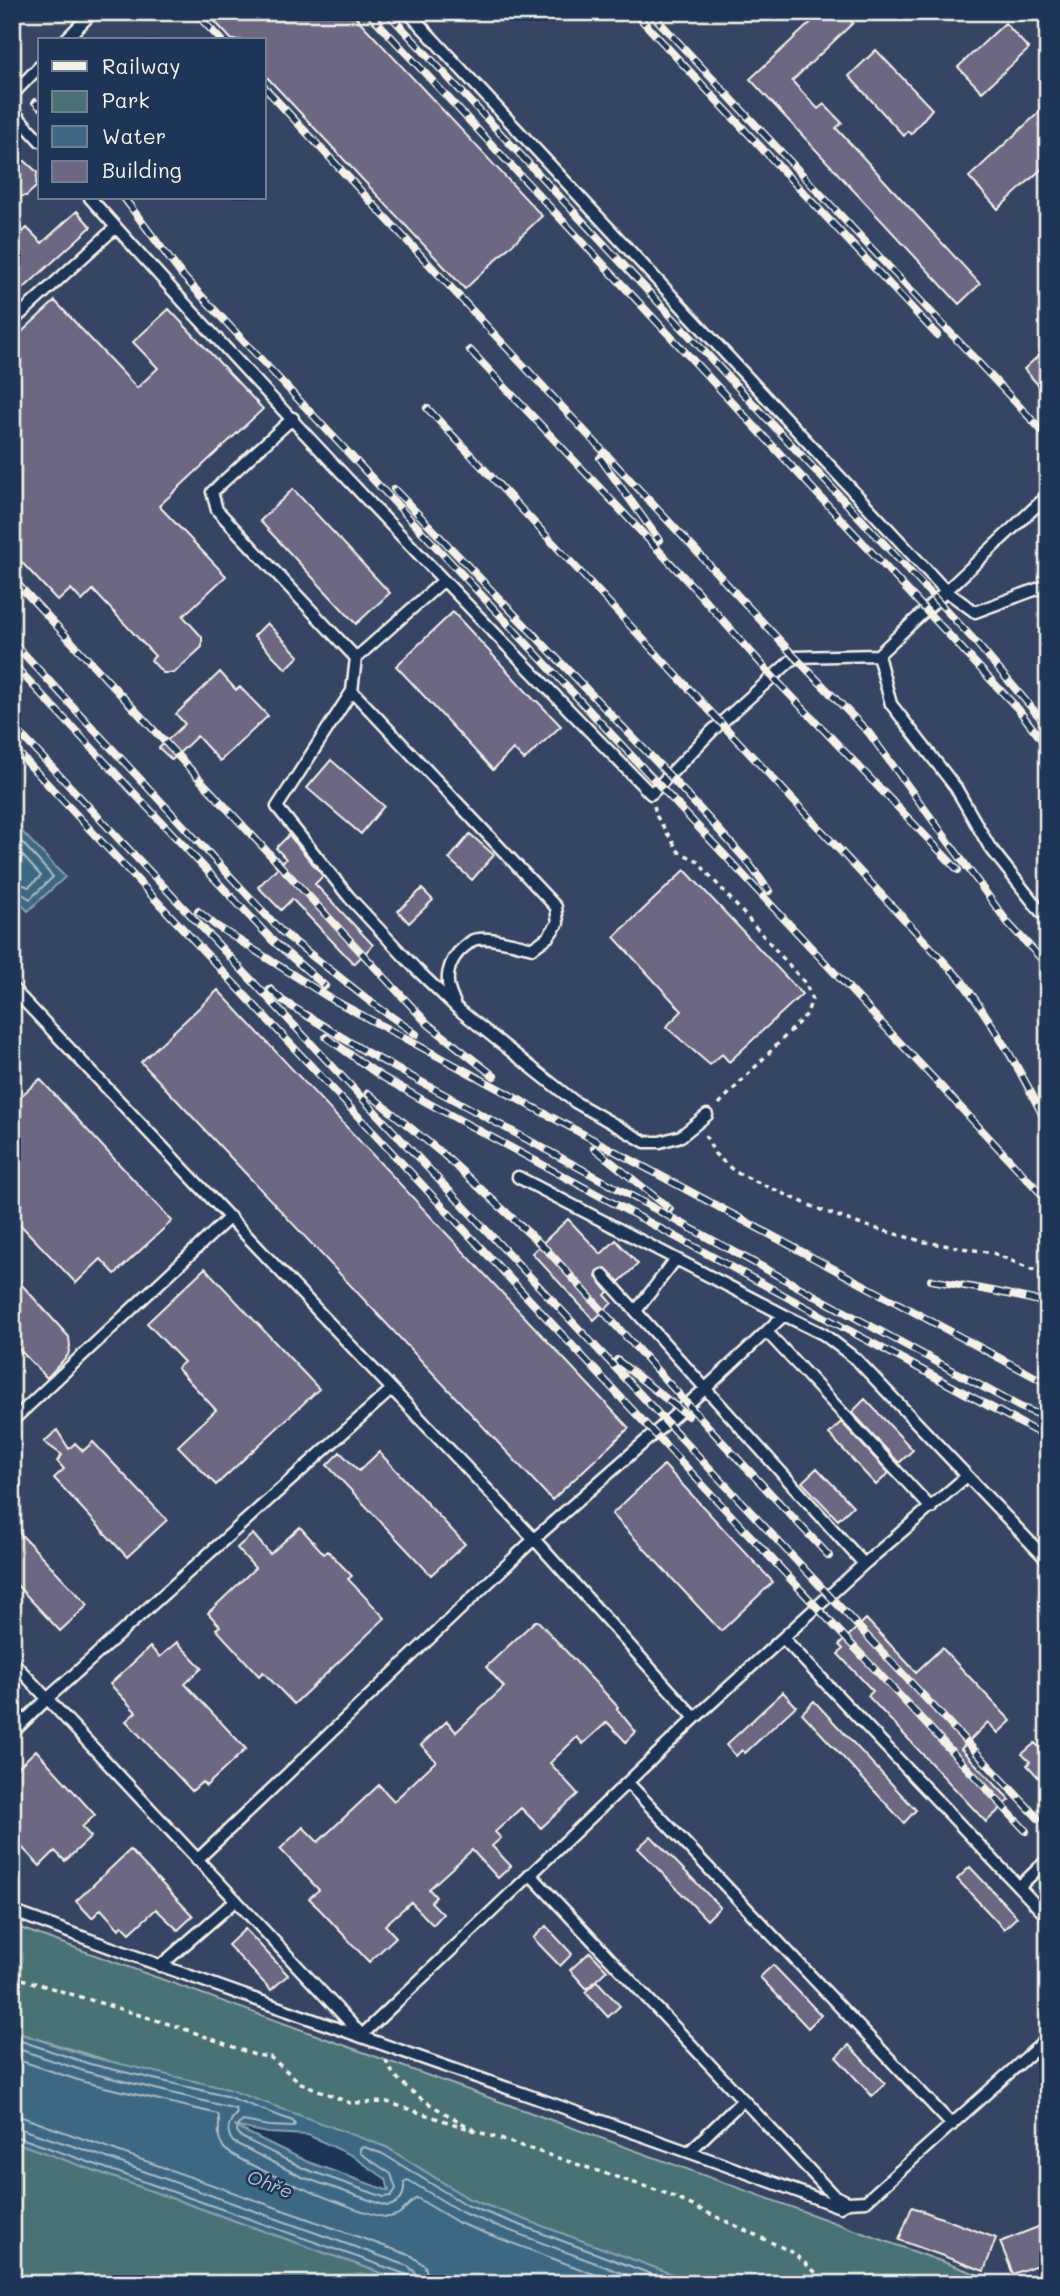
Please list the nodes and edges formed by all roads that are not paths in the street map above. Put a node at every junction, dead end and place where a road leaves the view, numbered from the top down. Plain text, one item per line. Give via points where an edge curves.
1 (93, 12) edge
2 (408, 12) edge
3 (67, 38) edge
4 (38, 68) edge
5 (12, 95) edge
6 (12, 110) edge
7 (38, 139) edge
8 (92, 200) edge
9 (116, 226) junction
10 (12, 322) edge
11 (293, 418) junction
12 (1048, 495) edge
13 (443, 581) junction
14 (1048, 585) edge
15 (946, 590) junction
16 (878, 655) junction
17 (356, 659) junction
18 (352, 691) junction
19 (1041, 912) dead end
20 (12, 988) edge
21 (458, 1009) junction
22 (707, 1115) road end
23 (518, 1177) dead end
24 (230, 1217) junction
25 (676, 1259) junction
26 (603, 1275) dead end
27 (636, 1311) junction
28 (784, 1315) junction
29 (767, 1332) junction
30 (706, 1388) junction
31 (392, 1389) junction
32 (12, 1422) edge
33 (967, 1476) junction
34 (931, 1508) junction
35 (534, 1539) junction
36 (1048, 1561) edge
37 (864, 1564) junction
38 (783, 1638) junction
39 (12, 1661) edge
40 (48, 1698) junction
41 (695, 1718) junction
42 (12, 1733) edge
43 (629, 1784) junction
44 (197, 1860) junction
45 (1048, 1860) edge
46 (530, 1874) junction
47 (1019, 1887) junction
48 (236, 1900) junction
49 (12, 1911) edge
50 (1048, 1918) edge
51 (160, 1966) junction
52 (362, 2035) junction
53 (1048, 2038) edge
54 (743, 2100) junction
55 (952, 2125) junction
56 (690, 2151) junction
57 (848, 2202) junction

1 - 3 lane
2 - 15 lane
4 - 5 lane
6 - 7 lane
8 - 9 lane
9 - 10 lane
9 - 11 lane
11 - 13 lane
11 - 17 lane via 212,492 218,510
12 - 15 lane
13 - 16 lane via 651,794 713,730 795,657
13 - 17 lane
14 - 15 lane via 975,612
15 - 16 lane
16 - 19 lane via 891,704 956,788 989,846
17 - 18 lane
18 - 21 lane via 277,807 349,897
18 - 21 lane via 556,907 558,923 533,948 472,940 457,953 448,971 449,992
20 - 24 lane
21 - 22 lane via 575,1102 645,1142 681,1136
23 - 25 lane
24 - 31 lane
24 - 32 lane
25 - 27 lane
25 - 28 lane
26 - 27 lane
27 - 30 lane
28 - 29 lane
28 - 33 lane via 823,1334 856,1359
29 - 30 lane
29 - 34 lane
30 - 35 lane
30 - 37 lane
31 - 35 lane
31 - 40 lane
33 - 34 lane
33 - 36 lane
34 - 37 lane
35 - 41 lane
35 - 44 lane
37 - 38 lane
38 - 41 lane
38 - 47 lane
39 - 40 lane
40 - 42 lane
40 - 44 lane
41 - 43 lane
43 - 46 lane
43 - 55 lane
44 - 48 lane
45 - 47 lane
46 - 52 lane
46 - 54 lane
47 - 50 lane
48 - 51 lane
48 - 52 lane
49 - 51 lane
51 - 52 lane
52 - 56 lane
53 - 55 lane
54 - 56 lane
54 - 57 lane via 833,2195
55 - 57 lane via 866,2202
56 - 57 lane via 840,2207

